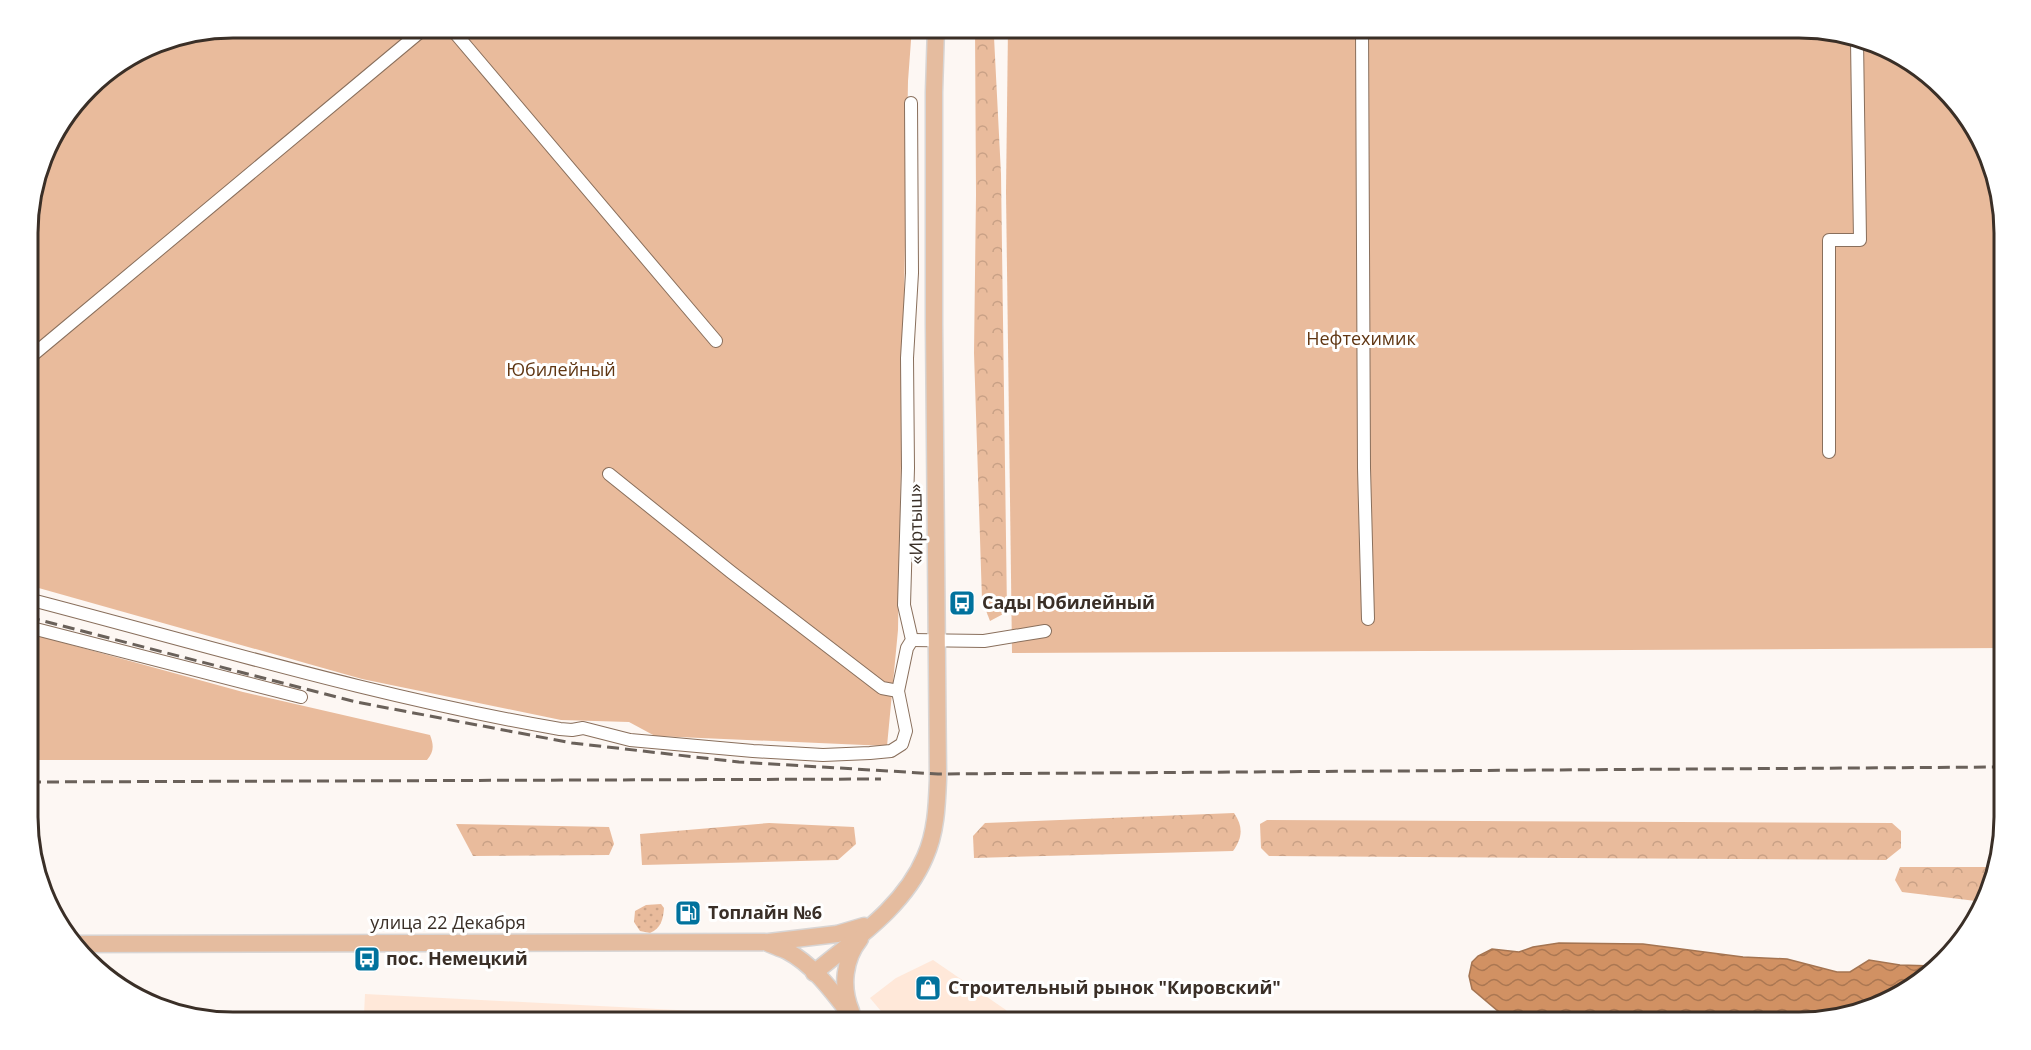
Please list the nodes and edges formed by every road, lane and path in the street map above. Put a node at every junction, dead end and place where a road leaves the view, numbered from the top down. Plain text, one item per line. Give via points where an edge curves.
1 (413, 38) edge
2 (459, 38) edge
3 (936, 38) edge
4 (1362, 38) edge
5 (1857, 47) edge
6 (911, 103) dead end
7 (716, 341) dead end
8 (38, 351) edge
9 (1829, 452) dead end
10 (609, 474) dead end
11 (38, 601) edge
12 (1368, 619) dead end
13 (38, 629) edge
14 (1045, 631) dead end
15 (912, 640) junction
16 (938, 640) junction
17 (898, 691) junction
18 (301, 697) dead end
19 (876, 921) junction
20 (765, 942) junction
21 (85, 944) edge
22 (814, 973) junction
23 (848, 1012) edge
24 (853, 1012) edge

1 - 8 street
2 - 7 street
3 - 16 main road, «Иртыш»
4 - 12 street
5 - 9 street via 1860,240 1829,240
6 - 15 street via 912,273 904,605
10 - 17 street via 882,688
11 - 17 street via 360,688 489,717 560,729 583,728 630,740 823,754 891,750 902,744 906,731
13 - 18 street
14 - 16 street via 984,640
15 - 16 street
15 - 17 street
16 - 19 main road, «Иртыш» via 934,826 926,855 912,882
19 - 20 main road via 837,934
19 - 22 main road, «Иртыш»
19 - 24 main road via 848,961 846,995
20 - 21 main road, улица 22 Декабря
20 - 22 main road, улица 22 Декабря via 788,951
22 - 23 main road, улица 22 Декабря

